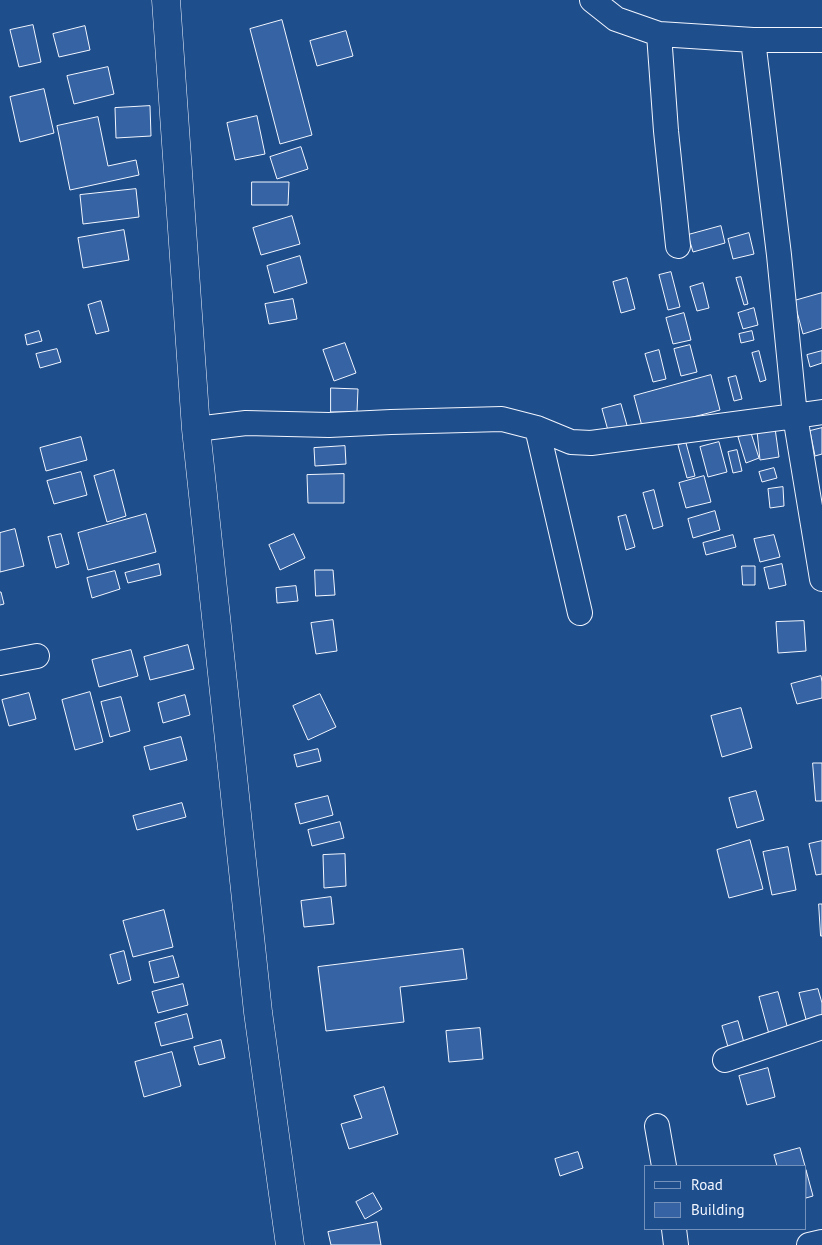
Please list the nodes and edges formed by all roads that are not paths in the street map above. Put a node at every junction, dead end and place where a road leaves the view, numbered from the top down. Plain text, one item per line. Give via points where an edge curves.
1 (166, 0) edge
2 (592, 0) edge
3 (659, 34) junction
4 (754, 40) junction
5 (822, 40) edge
6 (678, 246) dead end
7 (822, 412) edge
8 (796, 416) junction
9 (537, 428) junction
10 (196, 429) junction
11 (822, 579) edge
12 (580, 613) dead end
13 (37, 656) dead end
14 (0, 663) edge
15 (822, 1027) edge
16 (725, 1060) dead end
17 (657, 1126) dead end
18 (664, 1165) edge
19 (674, 1230) edge
20 (822, 1242) edge
21 (290, 1245) edge
22 (676, 1245) edge
23 (808, 1245) edge

1 - 10 main road
2 - 3 street via 616,19
3 - 4 street
3 - 6 street
4 - 5 street
4 - 8 street
7 - 8 street
8 - 9 street via 591,443 571,442
8 - 11 street
9 - 10 street via 502,419 329,425 246,423
9 - 12 street
10 - 21 main road via 258,1012
13 - 14 street
15 - 16 street
17 - 18 street
19 - 22 street
20 - 23 street

